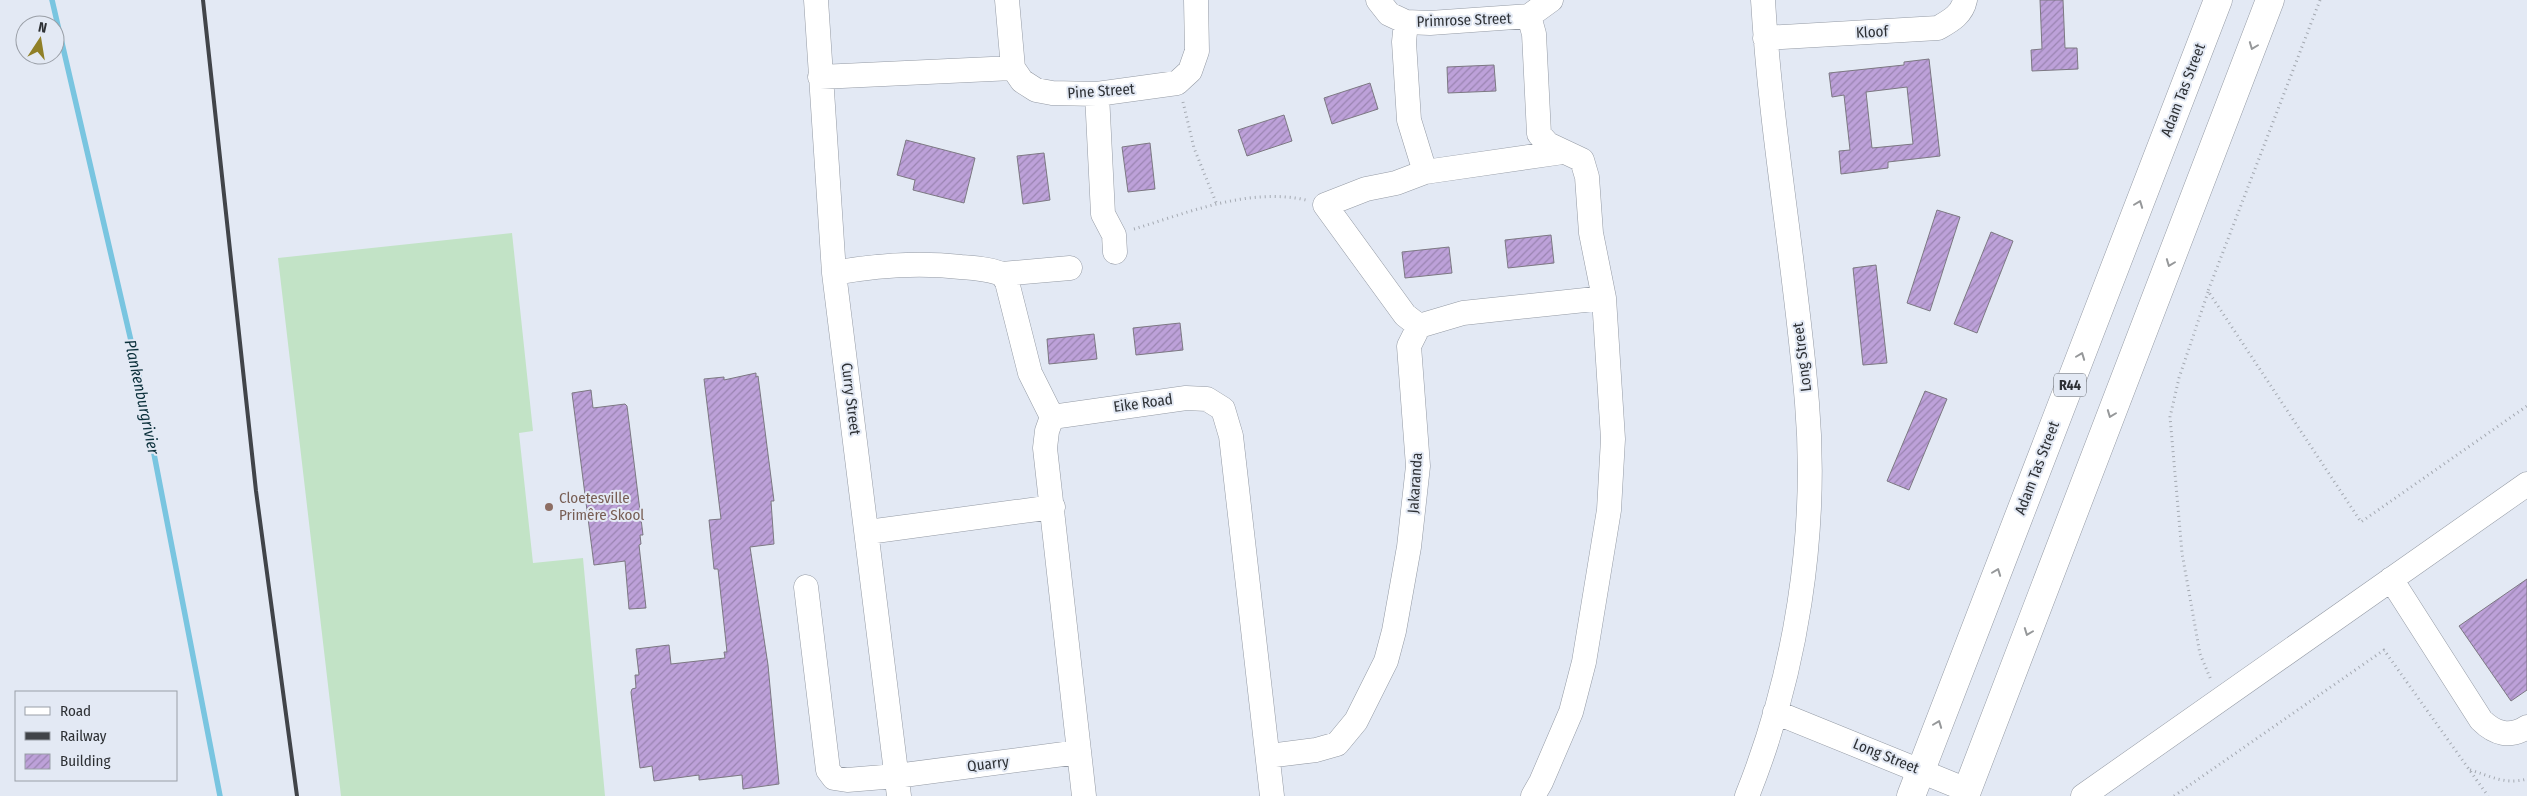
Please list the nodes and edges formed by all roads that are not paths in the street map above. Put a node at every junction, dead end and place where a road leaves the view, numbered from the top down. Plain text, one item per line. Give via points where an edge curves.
1 (816, 0) edge
2 (1007, 0) edge
3 (1196, 0) edge
4 (1378, 0) edge
5 (1551, 0) edge
6 (1763, 0) edge
7 (1965, 0) edge
8 (2218, 0) edge
9 (2270, 0) edge
10 (1530, 16) junction
11 (1406, 22) junction
12 (1765, 38) junction
13 (1013, 68) junction
14 (820, 77) junction
15 (1097, 94) junction
16 (1564, 152) junction
17 (1425, 172) junction
18 (1115, 244) road end
19 (1070, 268) dead end
20 (834, 273) junction
21 (1002, 274) junction
22 (1604, 298) junction
23 (1419, 326) junction
24 (1052, 417) junction
25 (2527, 484) edge
26 (1053, 508) junction
27 (868, 532) junction
28 (2392, 579) junction
29 (806, 587) dead end
30 (1775, 712) junction
31 (2527, 727) edge
32 (1079, 752) junction
33 (1268, 756) junction
34 (1920, 769) junction
35 (897, 786) edge
36 (1966, 793) edge
37 (1084, 796) edge
38 (1272, 796) edge
39 (1533, 796) edge
40 (1747, 796) edge
41 (1911, 796) edge
42 (2083, 796) edge

1 - 14 street, Curry Street
2 - 13 street
3 - 15 street, Pine Street via 1197,51 1190,71 1177,82
4 - 11 street, Primrose Street via 1390,14
5 - 10 street, Primrose Street
6 - 12 street, Long Street
7 - 12 street, Kloof via 1955,18 1938,28
34 -> 8 main road, Adam Tas Street / R44
9 -> 36 main road
10 - 11 street, Primrose Street
10 - 16 street, Primrose Street via 1534,34 1539,134 1548,144
11 - 17 street via 1404,42 1409,120
12 - 30 street, Long Street via 1807,404 1809,470 1806,538 1796,620
13 - 14 street
13 - 15 street, Pine Street via 1022,81 1036,90 1052,94
14 - 20 street, Curry Street
15 - 18 street via 1103,214
16 - 17 street
16 - 22 street via 1576,155 1585,169 1591,233
17 - 23 street via 1325,205 1405,314
19 - 21 street
20 - 21 street via 906,264 966,267
20 - 27 street, Curry Street
21 - 24 street via 1007,282 1030,373
22 - 23 street via 1463,313
22 - 39 street via 1613,439 1610,510 1584,662 1573,704
23 - 33 street, Jakaranda via 1409,346 1418,466 1409,547 1386,662 1356,721 1337,744
24 - 26 street via 1045,448
24 - 33 street, Eike Road via 1186,398 1207,399 1223,409 1231,436
25 - 28 street
26 - 27 street
26 - 32 street
27 - 35 street, Curry Street
28 - 31 street via 2481,720 2506,734 2516,734
28 - 42 street
29 - 35 street, Quarry via 830,774 834,778
30 - 34 street, Long Street
30 - 40 street, Long Street
32 - 35 street, Quarry
32 - 37 street
33 - 38 street, Eike Road
34 - 36 street, Long Street
34 - 41 main road, Adam Tas Street / R44

